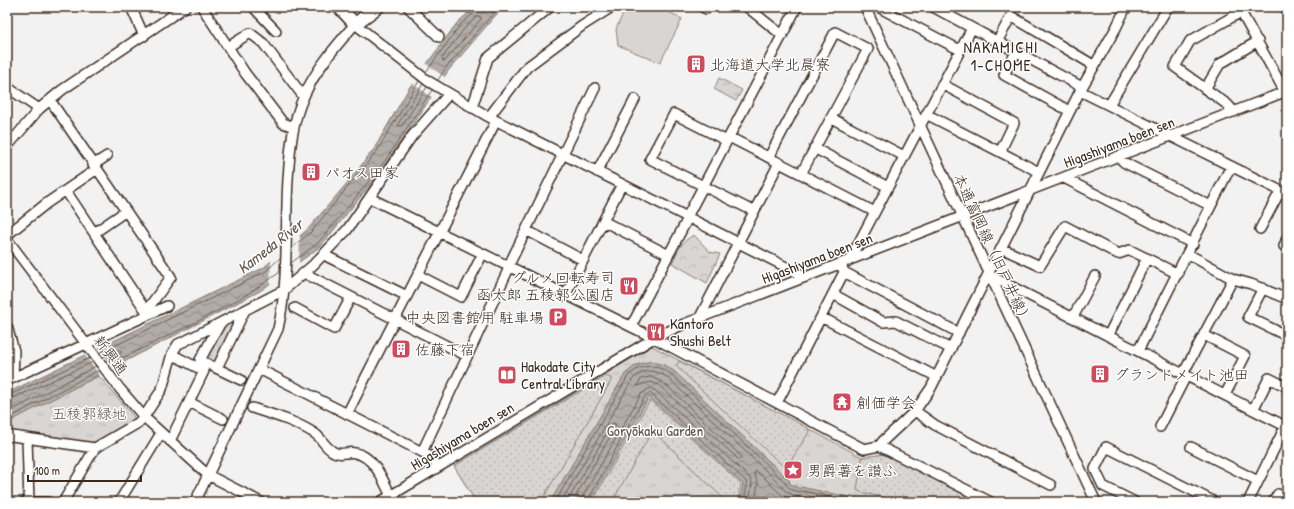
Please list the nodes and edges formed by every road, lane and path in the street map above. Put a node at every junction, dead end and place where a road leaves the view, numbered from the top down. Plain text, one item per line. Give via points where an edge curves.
1 (185, 7) edge
2 (202, 7) edge
3 (258, 7) edge
4 (339, 7) edge
5 (365, 7) edge
6 (378, 7) edge
7 (408, 7) edge
8 (550, 7) edge
9 (612, 7) edge
10 (702, 7) edge
11 (707, 7) edge
12 (747, 7) edge
13 (797, 7) edge
14 (865, 7) edge
15 (878, 7) edge
16 (933, 7) edge
17 (1125, 7) edge
18 (1168, 7) edge
19 (1284, 7) edge
20 (133, 8) edge
21 (1287, 11) edge
22 (354, 24) junction
23 (972, 28) junction
24 (276, 31) dead end
25 (782, 35) junction
26 (144, 36) junction
27 (439, 36) dead end
28 (1258, 41) junction
29 (997, 42) junction
30 (228, 47) junction
31 (960, 50) junction
32 (1016, 52) junction
33 (1090, 63) dead end
34 (942, 84) junction
35 (7, 87) edge
36 (595, 88) dead end
37 (1081, 89) junction
38 (1205, 90) junction
39 (1286, 91) edge
40 (447, 93) junction
41 (303, 96) junction
42 (636, 99) dead end
43 (50, 100) junction
44 (1109, 105) junction
45 (472, 108) junction
46 (1064, 108) dead end
47 (40, 109) junction
48 (1234, 112) junction
49 (926, 114) junction
50 (831, 118) junction
51 (492, 119) junction
52 (920, 126) junction
53 (294, 127) junction
54 (1170, 137) junction
55 (728, 139) junction
56 (7, 147) edge
57 (814, 148) junction
58 (1000, 152) junction
59 (564, 155) junction
60 (107, 156) dead end
61 (904, 156) junction
62 (769, 157) junction
63 (1118, 157) junction
64 (779, 163) junction
65 (1231, 166) junction
66 (95, 167) junction
67 (597, 172) junction
68 (1039, 172) junction
69 (801, 174) junction
70 (1064, 178) junction
71 (622, 184) junction
72 (704, 186) junction
73 (888, 187) junction
74 (66, 191) junction
75 (1029, 192) junction
76 (1285, 192) edge
77 (370, 198) junction
78 (1211, 206) junction
79 (755, 210) junction
80 (126, 211) junction
81 (875, 212) junction
82 (964, 216) junction
83 (688, 217) junction
84 (603, 221) junction
85 (1260, 229) dead end
86 (526, 230) junction
87 (94, 232) junction
88 (439, 233) junction
89 (7, 235) edge
90 (7, 239) edge
91 (738, 243) junction
92 (1193, 244) junction
93 (1002, 248) junction
94 (664, 253) dead end
95 (1188, 254) junction
96 (328, 257) dead end
97 (1147, 258) junction
98 (480, 259) dead end
99 (583, 260) junction
100 (845, 266) junction
101 (508, 267) junction
102 (304, 273) junction
103 (418, 274) junction
104 (989, 274) junction
105 (1178, 274) junction
106 (1095, 276) dead end
107 (806, 277) junction
108 (1233, 279) junction
109 (285, 286) junction
110 (1263, 288) junction
111 (833, 294) junction
112 (407, 296) junction
113 (565, 296) junction
114 (351, 297) junction
115 (1287, 299) edge
116 (167, 306) dead end
117 (295, 308) dead end
118 (245, 310) junction
119 (145, 314) junction
120 (821, 317) junction
121 (1073, 317) junction
122 (699, 319) junction
123 (395, 320) junction
124 (220, 324) junction
125 (7, 326) edge
126 (630, 326) junction
127 (959, 333) junction
128 (1204, 335) junction
129 (1108, 336) junction
130 (1287, 336) edge
131 (654, 338) junction
132 (86, 344) junction
133 (951, 349) junction
134 (1138, 351) junction
135 (177, 356) dead end
136 (467, 356) junction
137 (202, 365) junction
138 (217, 368) junction
139 (259, 369) junction
140 (1184, 375) junction
141 (937, 377) junction
142 (10, 379) edge
143 (241, 380) dead end
144 (1287, 387) edge
145 (1225, 395) junction
146 (189, 402) junction
147 (777, 403) junction
148 (252, 408) dead end
149 (1253, 410) junction
150 (914, 412) junction
151 (347, 414) junction
152 (144, 417) junction
153 (223, 419) dead end
154 (1286, 426) edge
155 (1160, 427) dead end
156 (161, 433) junction
157 (7, 437) edge
158 (27, 439) junction
159 (170, 441) junction
160 (879, 446) junction
161 (1191, 447) dead end
162 (95, 448) junction
163 (422, 452) junction
164 (437, 467) junction
165 (208, 475) junction
166 (1098, 477) junction
167 (1258, 481) junction
168 (1086, 482) junction
169 (1051, 485) dead end
170 (391, 496) junction
171 (1287, 500) edge
172 (25, 502) edge
173 (29, 502) edge
174 (48, 502) edge
175 (63, 502) edge
176 (119, 502) edge
177 (195, 502) edge
178 (261, 502) edge
179 (380, 502) edge
180 (991, 502) edge
181 (1096, 502) edge
182 (1135, 502) edge
183 (1214, 502) edge
184 (1248, 502) edge
185 (1273, 502) edge

1 - 26 street
2 - 30 street
3 - 24 street via 255,9
4 - 22 main road
5 - 22 main road
6 - 22 main road
7 - 27 street
8 - 45 street via 488,58
9 - 51 street via 527,67
10 - 11 street
12 - 25 street
13 - 25 street
14 - 52 street, 本通富岡線（旧戸井線）
15 - 31 street
16 - 23 street
17 - 37 street
18 - 44 street
19 - 21 street
20 - 26 street
22 - 40 street
22 - 41 street via 322,64
23 - 29 street
23 - 31 street
25 - 55 street
26 - 43 street
28 - 38 street via 1220,64
28 - 38 street via 1241,12 1190,41 1175,68
28 - 39 street
29 - 32 street
29 - 33 street via 1011,16
30 - 41 street via 250,33 263,43
30 - 53 street via 283,123
31 - 34 street
32 - 37 street
32 - 46 street via 1004,76
34 - 49 street
34 - 58 street via 1014,123
35 - 47 street
36 - 59 street
37 - 44 street
37 - 68 street
38 - 48 street
39 - 48 street, Higashiyama boen sen
40 - 45 street
40 - 77 street via 412,136
41 - 53 street
42 - 67 street
43 - 47 street
43 - 66 street
44 - 54 street
45 - 51 street
47 - 56 street
48 - 54 street, Higashiyama boen sen
49 - 52 street
49 - 58 street
50 - 57 street
50 - 61 street
50 - 62 street via 868,49 835,32
51 - 59 street
51 - 88 street
52 - 61 street
52 - 82 street, 本通富岡線（旧戸井線）
53 - 109 street via 290,152
54 - 63 street, Higashiyama boen sen
54 - 65 street
55 - 62 street
55 - 72 street
55 - 72 street via 674,114 650,159
57 - 69 street
57 - 73 street
58 - 68 street
59 - 67 street
59 - 86 street
60 - 66 street
61 - 73 street
62 - 64 street
63 - 70 street, Higashiyama boen sen
63 - 78 street via 1125,163
64 - 69 street
64 - 79 street
65 - 76 street
65 - 78 street
66 - 74 street
66 - 80 street
67 - 71 street
68 - 75 street
69 - 81 street
70 - 75 street, Higashiyama boen sen
70 - 92 street
71 - 83 street
71 - 84 street
72 - 79 street
72 - 83 street
73 - 81 street
74 - 87 street
74 - 89 street
75 - 82 street, Higashiyama boen sen
75 - 93 street
76 - 85 street via 1277,197
77 - 88 street
77 - 102 street via 340,238
78 - 92 street
79 - 91 street
80 - 87 street
80 - 119 street via 171,277
81 - 100 street
82 - 100 street, Higashiyama boen sen
82 - 104 street, 本通富岡線（旧戸井線）
83 - 91 street
83 - 126 street
84 - 94 street
84 - 99 street
86 - 99 street
86 - 101 street
87 - 119 street
88 - 101 street
88 - 103 street
90 - 132 street, 新興通
91 - 107 street
91 - 122 street
92 - 95 street
93 - 97 street via 1040,266 1065,226 1118,254 1130,250
93 - 104 street
95 - 105 street
95 - 108 street
96 - 112 street
97 - 105 street
97 - 129 street
98 - 103 street via 462,297
99 - 113 street
100 - 107 street, Higashiyama boen sen
100 - 111 street
100 - 127 street
101 - 113 street
101 - 136 street
102 - 109 street
102 - 114 street
103 - 112 street
104 - 121 street
104 - 127 street
104 - 168 street, 本通富岡線（旧戸井線）
105 - 134 street
106 - 121 street
107 - 122 street, Higashiyama boen sen
108 - 110 street
108 - 128 street
109 - 118 street
109 - 139 street via 278,330
110 - 115 street
110 - 130 street via 1248,317
111 - 120 street
111 - 133 street via 883,322 896,321
112 - 123 street
113 - 126 street
114 - 117 street via 334,329
114 - 123 street
116 - 119 street
118 - 124 street
118 - 138 street
119 - 132 street
120 - 141 street
120 - 147 street
121 - 129 street
122 - 131 street, Higashiyama boen sen
123 - 136 street
123 - 151 street
124 - 137 street
124 - 152 street via 185,340 175,348 170,357 162,389
125 - 142 street via 14,350
126 - 131 street
127 - 133 street
128 - 140 street
128 - 145 street via 1245,356
129 - 134 street
131 - 147 street
131 - 164 street, Higashiyama boen sen
132 - 142 street
132 - 152 street, 新興通
133 - 141 street
134 - 140 street
135 - 137 street
136 - 163 street
137 - 138 street
137 - 146 street
138 - 143 street
139 - 151 street
139 - 165 street
140 - 145 street
140 - 155 street
141 - 150 street
144 - 149 street via 1269,378
145 - 149 street
146 - 153 street
146 - 159 street
147 - 160 street via 864,449
148 - 170 street via 290,420 315,434 335,453 353,452 365,457 376,468
149 - 154 street
150 - 160 street
150 - 169 street
151 - 163 street
152 - 156 street, 新興通
152 - 162 street
154 - 167 street
156 - 159 street, 新興通
156 - 176 street
157 - 158 street
158 - 162 street
158 - 173 street
159 - 165 street, 新興通
160 - 180 street
161 - 167 street
162 - 175 street
163 - 164 street via 433,458
164 - 170 street, Higashiyama boen sen
165 - 177 street
165 - 178 street, 新興通
166 - 168 street
166 - 182 street via 1103,486
166 - 183 street via 1095,469 1106,447
167 - 184 street
168 - 181 street, 本通富岡線（旧戸井線）
170 - 179 street, Higashiyama boen sen
171 - 185 street via 1278,494
172 - 173 street
173 - 174 street

